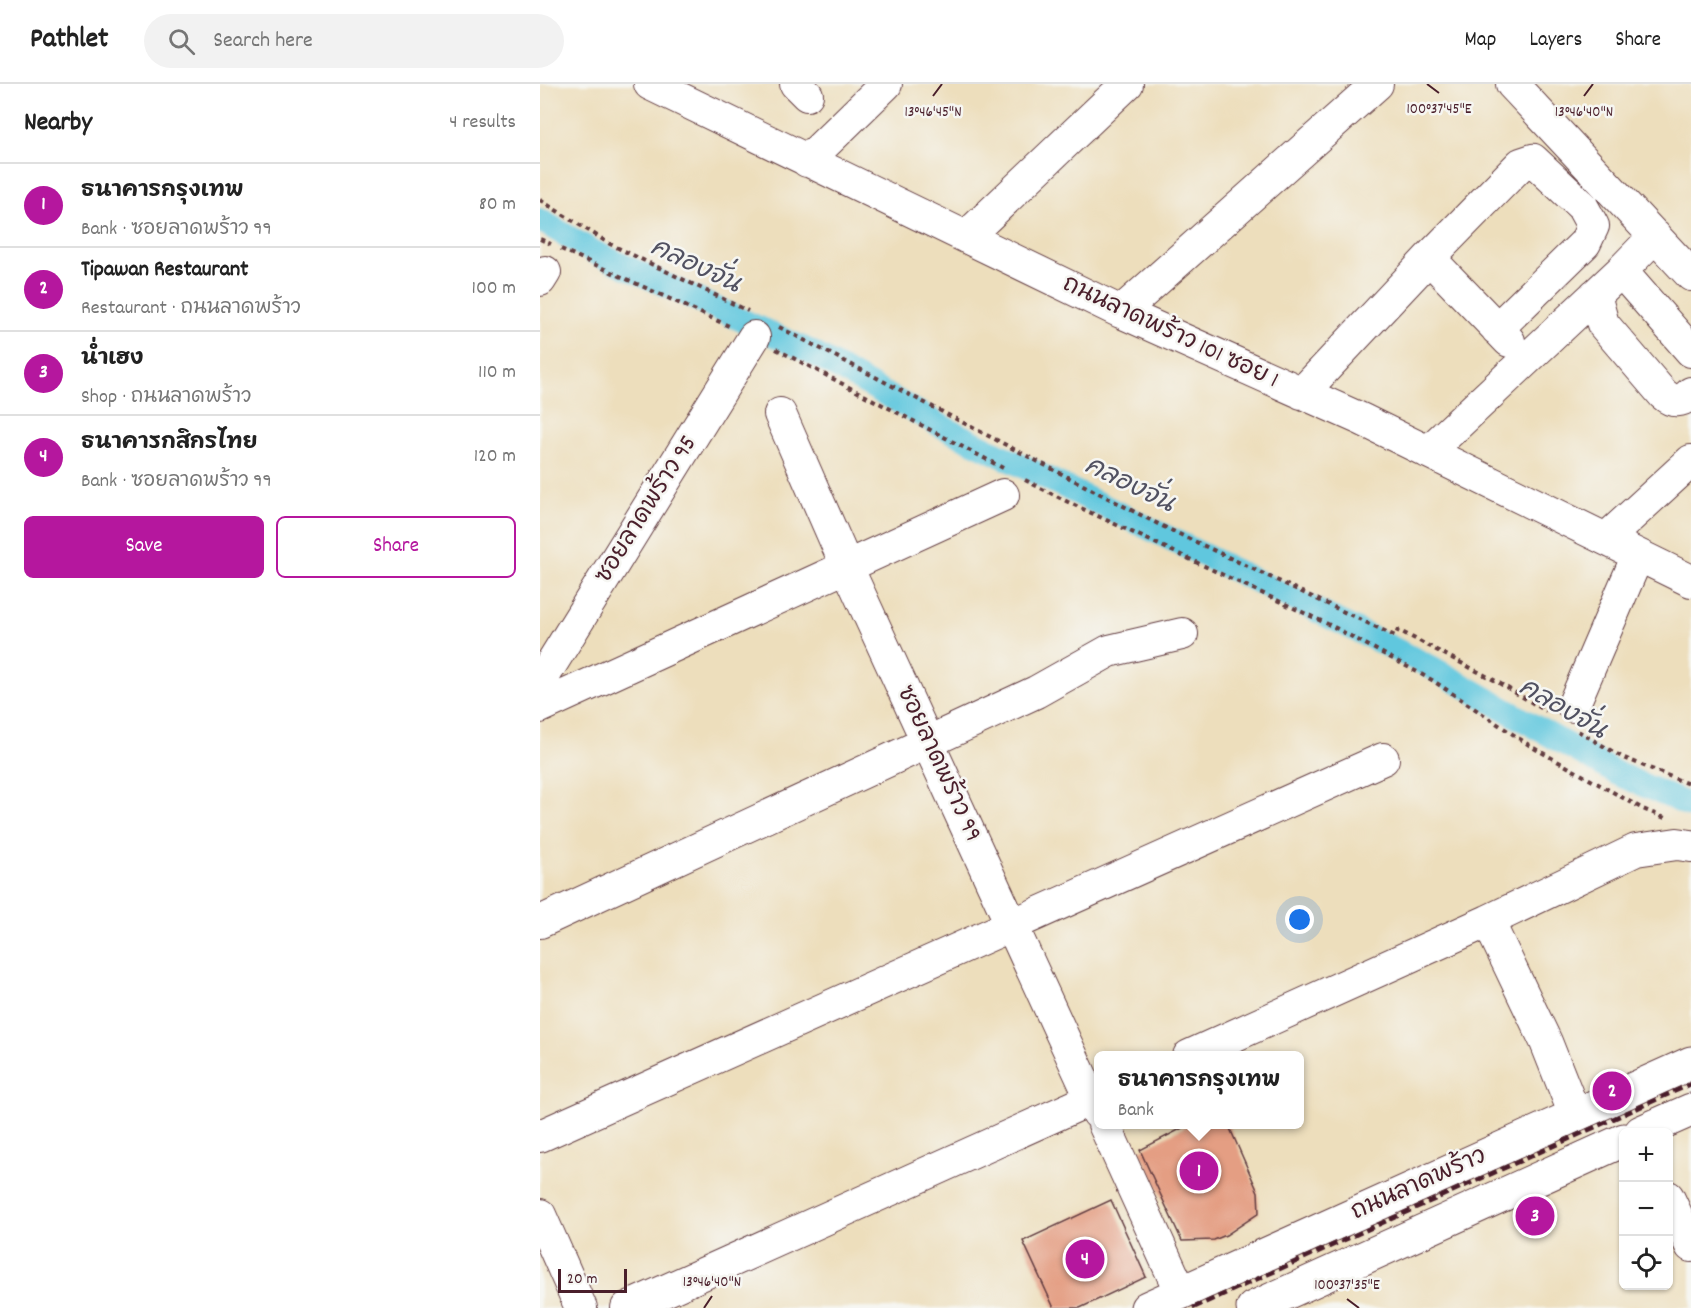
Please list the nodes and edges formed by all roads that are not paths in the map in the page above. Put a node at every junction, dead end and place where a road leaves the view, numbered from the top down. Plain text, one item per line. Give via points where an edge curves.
1 (650, 84) edge
2 (886, 84) edge
3 (1127, 84) edge
4 (1377, 84) edge
5 (1512, 84) edge
6 (807, 160) junction
7 (1655, 236) junction
8 (966, 237) junction
9 (1429, 258) junction
10 (1621, 271) junction
11 (1691, 275) edge
12 (1549, 280) junction
13 (1587, 303) junction
14 (1121, 312) junction
15 (760, 325) road end
16 (1691, 351) edge
17 (1302, 393) junction
18 (1691, 393) edge
19 (780, 414) dead end
20 (1428, 452) junction
21 (1691, 461) edge
22 (1009, 480) road end
23 (1606, 539) junction
24 (1638, 555) junction
25 (847, 567) junction
26 (1691, 581) edge
27 (1182, 634) dead end
28 (540, 682) edge
29 (540, 707) edge
30 (1566, 717) road end
31 (927, 742) junction
32 (1383, 759) dead end
33 (1691, 846) edge
34 (1488, 921) junction
35 (540, 922) edge
36 (1012, 925) junction
37 (1200, 1051) edge
38 (1691, 1063) edge
39 (1094, 1099) edge
40 (1094, 1110) edge
41 (1691, 1110) edge
42 (1575, 1115) junction
43 (1650, 1128) edge
44 (1107, 1129) edge
45 (540, 1136) edge
46 (1619, 1142) edge
47 (1673, 1208) edge
48 (540, 1215) edge
49 (1691, 1246) edge
50 (1181, 1293) junction
51 (581, 1308) edge
52 (627, 1308) edge
53 (1147, 1308) edge
54 (1253, 1308) edge

1 - 6 street, ถนนลาดพร้าว 101 ซอย 1
2 - 6 street
3 - 8 street
4 - 14 street
5 - 7 street
6 - 8 street, ถนนลาดพร้าว 101 ซอย 1
7 - 10 street
7 - 11 street
8 - 14 street, ถนนลาดพร้าว 101 ซอย 1
9 - 12 street via 1503,335
9 - 12 street via 1521,164 1533,160 1582,206 1593,226 1585,243
9 - 17 street
10 - 13 street
10 - 16 street
12 - 13 street
13 - 18 street via 1663,394 1677,401
13 - 20 street
14 - 17 street, ถนนลาดพร้าว 101 ซอย 1
15 - 28 street, ซอยลาดพร้าว 95
17 - 20 street, ถนนลาดพร้าว 101 ซอย 1
19 - 25 street, ซอยลาดพร้าว 99
20 - 23 street, ถนนลาดพร้าว 101 ซอย 1
21 - 23 street
22 - 25 street
23 - 24 street, ถนนลาดพร้าว 101 ซอย 1
24 - 26 street, ถนนลาดพร้าว 101 ซอย 1
24 - 30 street
25 - 29 street
25 - 31 street, ซอยลาดพร้าว 99
27 - 31 street via 1109,651 1036,692
31 - 35 street
31 - 36 street, ซอยลาดพร้าว 99
32 - 36 street
33 - 34 street via 1677,844 1636,850
34 - 37 street
34 - 42 street via 1546,1042
36 - 39 street, ซอยลาดพร้าว 99
36 - 45 street
38 - 42 main road, ถนนลาดพร้าว
40 - 52 street
41 - 43 main road
42 - 50 main road, ถนนลาดพร้าว
44 - 50 street, ซอยลาดพร้าว 99
46 - 54 main road, ถนนลาดพร้าว
47 - 49 street
48 - 51 street
50 - 53 main road, ถนนลาดพร้าว

